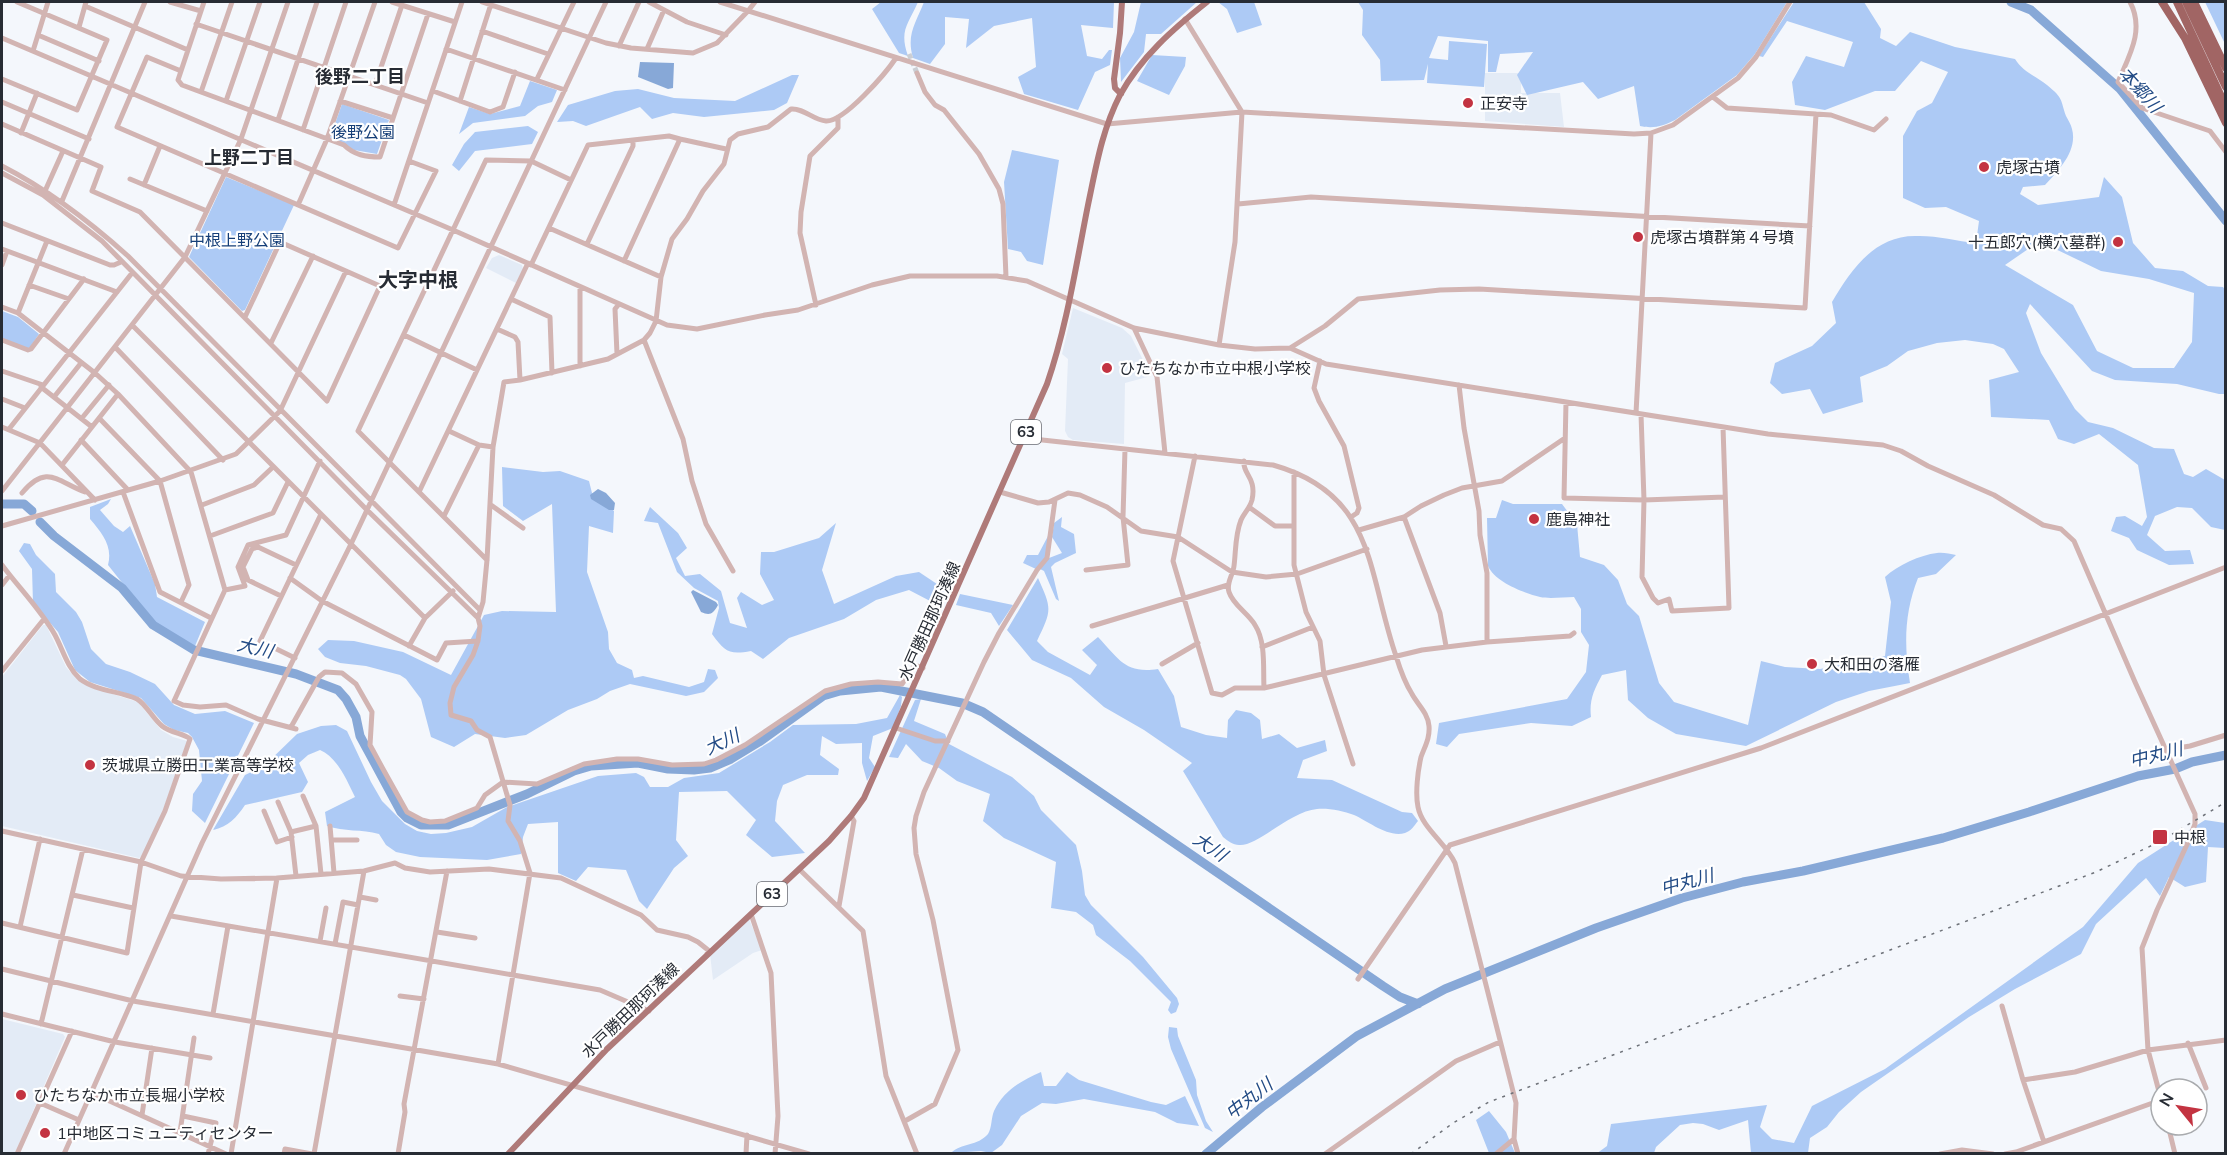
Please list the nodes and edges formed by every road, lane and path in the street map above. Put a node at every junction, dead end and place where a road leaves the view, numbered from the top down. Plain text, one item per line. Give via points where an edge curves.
1 (17, 2) edge
2 (48, 2) edge
3 (145, 2) edge
4 (170, 2) edge
5 (204, 2) edge
6 (232, 2) edge
7 (260, 2) edge
8 (288, 2) edge
9 (317, 2) edge
10 (346, 2) edge
11 (375, 2) edge
12 (392, 2) edge
13 (462, 2) edge
14 (483, 2) edge
15 (573, 2) edge
16 (606, 2) edge
17 (639, 2) edge
18 (649, 2) edge
19 (720, 2) edge
20 (755, 2) edge
21 (1122, 2) edge
22 (1207, 2) edge
23 (1790, 2) edge
24 (2130, 2) edge
25 (2162, 2) edge
26 (2177, 2) edge
27 (2186, 2) edge
28 (2194, 2) edge
29 (86, 4) edge
30 (491, 4) junction
31 (402, 5) junction
32 (664, 10) junction
33 (201, 11) junction
34 (748, 11) junction
35 (45, 13) junction
36 (428, 14) junction
37 (1185, 19) junction
38 (455, 22) junction
39 (196, 24) junction
40 (79, 27) junction
41 (135, 27) junction
42 (562, 28) junction
43 (482, 31) junction
44 (221, 32) junction
45 (38, 35) junction
46 (726, 35) junction
47 (590, 37) junction
48 (2, 38) edge
49 (246, 41) junction
50 (619, 46) junction
51 (272, 49) junction
52 (446, 49) junction
53 (646, 49) junction
54 (188, 50) junction
55 (33, 51) junction
56 (548, 54) junction
57 (473, 58) junction
58 (896, 58) junction
59 (299, 59) junction
60 (99, 61) junction
61 (324, 67) junction
62 (2226, 68) edge
63 (181, 71) junction
64 (515, 72) junction
65 (916, 73) tunnel mouth
66 (92, 76) junction
67 (349, 76) junction
68 (2, 79) edge
69 (537, 79) junction
70 (111, 85) junction
71 (375, 85) junction
72 (2226, 87) edge
73 (566, 90) junction
74 (433, 91) junction
75 (131, 92) junction
76 (201, 92) junction
77 (37, 93) junction
78 (401, 93) junction
79 (1121, 94) junction
80 (1713, 97) junction
81 (226, 101) junction
82 (340, 101) junction
83 (460, 101) junction
84 (2, 102) edge
85 (428, 102) junction
86 (2226, 107) edge
87 (251, 111) junction
88 (1242, 112) junction
89 (29, 113) junction
90 (1816, 114) junction
91 (838, 117) junction
92 (393, 118) junction
93 (1887, 119) dead end
94 (278, 120) junction
95 (2226, 123) edge
96 (2, 124) edge
97 (1107, 124) junction
98 (303, 130) junction
99 (21, 133) junction
100 (1651, 133) junction
101 (89, 139) junction
102 (241, 139) junction
103 (327, 139) junction
104 (680, 139) junction
105 (633, 140) junction
106 (160, 146) junction
107 (726, 149) junction
108 (63, 151) junction
109 (2226, 152) edge
110 (81, 159) junction
111 (409, 161) junction
112 (531, 161) junction
113 (2, 166) edge
114 (313, 171) junction
115 (2, 173) edge
116 (225, 174) junction
117 (130, 179) dead end
118 (571, 180) junction
119 (144, 185) junction
120 (44, 193) junction
121 (62, 201) junction
122 (1238, 204) junction
123 (298, 205) junction
124 (394, 205) junction
125 (207, 211) junction
126 (414, 214) junction
127 (1647, 216) junction
128 (2, 223) edge
129 (1810, 226) junction
130 (549, 228) junction
131 (453, 230) junction
132 (47, 241) junction
133 (587, 244) junction
134 (491, 247) junction
135 (4, 250) edge
136 (313, 256) junction
137 (185, 257) junction
138 (39, 261) junction
139 (121, 261) junction
140 (624, 261) junction
141 (529, 264) junction
142 (2, 265) edge
143 (346, 271) junction
144 (132, 273) junction
145 (661, 277) junction
146 (1006, 277) junction
147 (84, 279) junction
148 (29, 285) junction
149 (580, 287) junction
150 (160, 289) junction
151 (117, 292) junction
152 (155, 296) junction
153 (69, 298) junction
154 (512, 298) junction
155 (1642, 298) junction
156 (1068, 301) junction
157 (619, 304) junction
158 (816, 304) junction
159 (2, 307) edge
160 (18, 313) junction
161 (245, 317) junction
162 (656, 321) junction
163 (132, 325) junction
164 (1134, 328) junction
165 (497, 329) junction
166 (43, 332) junction
167 (404, 335) junction
168 (2, 340) edge
169 (644, 340) junction
170 (271, 343) junction
171 (1219, 345) junction
172 (115, 347) junction
173 (1290, 348) junction
174 (440, 352) junction
175 (69, 353) junction
176 (617, 354) junction
177 (1320, 361) junction
178 (81, 363) junction
179 (580, 366) junction
180 (477, 370) junction
181 (2, 371) edge
182 (298, 371) junction
183 (95, 373) junction
184 (552, 373) junction
185 (520, 380) junction
186 (108, 385) junction
187 (1459, 385) junction
188 (42, 386) junction
189 (118, 394) junction
190 (54, 397) junction
191 (2, 399) edge
192 (1566, 402) junction
193 (68, 407) junction
194 (25, 408) junction
195 (278, 413) junction
196 (1639, 413) junction
197 (82, 418) junction
198 (99, 418) junction
199 (92, 426) junction
200 (2, 427) edge
201 (1723, 427) junction
202 (9, 429) junction
203 (449, 431) junction
204 (1024, 438) junction
205 (1565, 438) junction
206 (81, 440) junction
207 (249, 442) junction
208 (40, 443) junction
209 (478, 445) junction
210 (493, 447) junction
211 (1125, 449) junction
212 (1165, 453) junction
213 (1195, 456) junction
214 (223, 460) junction
215 (320, 461) junction
216 (389, 461) junction
217 (1244, 461) junction
218 (62, 465) junction
219 (273, 467) junction
220 (191, 472) junction
221 (1294, 472) junction
222 (160, 481) junction
223 (288, 482) junction
224 (1473, 486) junction
225 (2, 491) edge
226 (126, 491) junction
227 (419, 492) junction
228 (1000, 492) junction
229 (22, 493) dead end
230 (87, 493) junction
231 (304, 496) junction
232 (1725, 497) junction
233 (95, 500) junction
234 (370, 500) junction
235 (1055, 500) junction
236 (1644, 500) junction
237 (202, 505) junction
238 (491, 506) junction
239 (1249, 507) junction
240 (366, 509) junction
241 (321, 514) junction
242 (444, 516) junction
243 (1123, 517) junction
244 (1351, 517) junction
245 (1404, 517) junction
246 (2, 526) edge
247 (1293, 526) junction
248 (523, 528) dead end
249 (1359, 530) junction
250 (210, 536) junction
251 (1178, 537) junction
252 (351, 544) junction
253 (1367, 549) junction
254 (487, 560) junction
255 (2, 565) edge
256 (296, 565) junction
257 (2226, 567) edge
258 (1086, 570) dead end
259 (733, 571) dead end
260 (1232, 572) junction
261 (1297, 574) junction
262 (9, 576) junction
263 (290, 578) junction
264 (2, 585) edge
265 (1228, 585) junction
266 (225, 590) junction
267 (454, 590) junction
268 (281, 596) junction
269 (1183, 598) junction
270 (322, 601) junction
271 (181, 602) junction
272 (480, 610) junction
273 (2105, 613) junction
274 (211, 618) junction
275 (425, 618) junction
276 (478, 618) junction
277 (44, 619) junction
278 (1092, 626) dead end
279 (1313, 627) junction
280 (1574, 633) dead end
281 (477, 641) junction
282 (1487, 642) junction
283 (1198, 643) junction
284 (409, 646) junction
285 (1446, 646) junction
286 (1262, 647) junction
287 (1396, 657) junction
288 (295, 658) junction
289 (1162, 664) dead end
290 (2, 668) edge
291 (923, 668) junction
292 (1324, 675) junction
293 (1264, 688) junction
294 (896, 728) junction
295 (2226, 735) edge
296 (948, 741) junction
297 (2166, 750) junction
298 (1353, 764) dead end
299 (503, 782) junction
300 (303, 796) dead end
301 (278, 802) dead end
302 (264, 811) dead end
303 (851, 816) junction
304 (316, 826) junction
305 (330, 826) dead end
306 (2, 831) edge
307 (291, 835) junction
308 (40, 839) junction
309 (332, 840) junction
310 (357, 840) dead end
311 (1447, 848) junction
312 (83, 849) junction
313 (141, 862) junction
314 (799, 869) junction
315 (364, 871) junction
316 (447, 871) junction
317 (334, 873) junction
318 (531, 873) junction
319 (321, 874) junction
320 (188, 876) junction
321 (296, 876) junction
322 (277, 878) junction
323 (73, 895) junction
324 (360, 897) junction
325 (376, 900) dead end
326 (358, 905) junction
327 (839, 906) junction
328 (133, 908) junction
329 (326, 908) dead end
330 (751, 914) junction
331 (171, 916) junction
332 (2, 923) edge
333 (228, 926) junction
334 (20, 927) junction
335 (437, 932) junction
336 (268, 933) junction
337 (63, 938) junction
338 (475, 938) dead end
339 (320, 941) junction
340 (336, 944) junction
341 (350, 947) junction
342 (708, 954) junction
343 (431, 960) junction
344 (2, 969) edge
345 (511, 974) junction
346 (1358, 979) dead end
347 (51, 981) junction
348 (399, 996) dead end
349 (424, 999) junction
350 (133, 1001) junction
351 (2002, 1006) dead end
352 (649, 1011) junction
353 (2, 1014) edge
354 (213, 1014) junction
355 (253, 1022) junction
356 (41, 1024) junction
357 (72, 1031) junction
358 (333, 1035) junction
359 (194, 1038) dead end
360 (2226, 1040) edge
361 (115, 1042) junction
362 (1500, 1042) junction
363 (2188, 1043) junction
364 (152, 1048) junction
365 (414, 1049) junction
366 (2148, 1050) junction
367 (193, 1055) junction
368 (210, 1058) dead end
369 (498, 1064) junction
370 (2155, 1077) edge
371 (2202, 1077) edge
372 (2023, 1080) junction
373 (572, 1086) junction
374 (187, 1091) junction
375 (92, 1093) junction
376 (214, 1096) dead end
377 (40, 1103) junction
378 (2149, 1103) edge
379 (141, 1115) junction
380 (183, 1116) junction
381 (79, 1120) junction
382 (905, 1121) junction
383 (180, 1132) junction
384 (747, 1135) junction
385 (2171, 1137) edge
386 (1514, 1139) junction
387 (2044, 1142) junction
388 (777, 1143) junction
389 (212, 1146) junction
390 (17, 1154) edge
391 (64, 1154) edge
392 (208, 1154) edge
393 (228, 1154) edge
394 (284, 1154) edge
395 (313, 1154) edge
396 (398, 1154) edge
397 (508, 1154) edge
398 (746, 1154) edge
399 (775, 1154) edge
400 (809, 1154) edge
401 (917, 1154) edge
402 (1325, 1154) edge
403 (1496, 1154) edge
404 (1518, 1154) edge
405 (1940, 1154) edge
406 (1993, 1154) edge
407 (2006, 1154) edge
408 (2175, 1154) edge

1 - 35 street
2 - 35 street
3 - 41 street
4 - 33 street
5 - 33 street
6 - 44 street
7 - 49 street
8 - 51 street
9 - 59 street
10 - 61 street
11 - 67 street
12 - 31 street
13 - 38 street
14 - 30 street
15 - 42 street
16 - 47 street
17 - 50 street
18 - 32 street
19 - 34 street
20 - 34 street
21 - 79 main road via 1114,79
22 - 37 main road, 水戸勝田那珂湊線 / 63
23 - 80 street via 1756,57 1738,78
24 - 109 street via 2137,26 2118,82 2142,108 2210,131
25 - 95 highway via 2185,38
26 - 86 highway
27 - 72 highway
28 - 62 highway
29 - 40 street
29 - 41 street
30 - 42 street
30 - 43 street
31 - 36 street
31 - 71 street
32 - 46 street
32 - 53 street
33 - 39 street
34 - 46 street
34 - 58 street
35 - 40 street
35 - 45 street
36 - 38 street
36 - 78 street
37 - 79 main road, 水戸勝田那珂湊線 / 63 via 1155,47
37 - 88 street
38 - 52 street
39 - 44 street
39 - 54 street
40 - 60 street via 107,40
41 - 54 street
41 - 70 street
42 - 47 street
42 - 56 street
43 - 56 street
43 - 57 street
44 - 49 street
44 - 76 street
45 - 55 street
45 - 60 street
46 - 53 street via 710,48 693,53
47 - 50 street
47 - 73 street
48 - 55 street
49 - 51 street
49 - 81 street
50 - 53 street
51 - 59 street
51 - 87 street
52 - 57 street
52 - 74 street
54 - 63 street
55 - 66 street
56 - 69 street
57 - 64 street
57 - 83 street
58 - 91 street via 875,85
58 - 97 street
59 - 61 street
59 - 94 street
60 - 66 street
61 - 67 street
61 - 98 street
63 - 75 street via 147,57
63 - 76 street via 178,80 182,85
64 - 69 street
64 - 83 street via 503,106 490,111
65 - 146 street via 935,105 944,110 979,154 999,189
66 - 70 street
66 - 77 street via 77,110
67 - 71 street
67 - 82 street
68 - 77 street
69 - 73 street
70 - 75 street
70 - 101 street
71 - 78 street
73 - 112 street
74 - 83 street
74 - 85 street
75 - 102 street
75 - 106 street via 117,127
76 - 81 street
77 - 89 street
78 - 85 street
78 - 92 street
79 - 97 main road, 水戸勝田那珂湊線 / 63
80 - 90 street via 1727,108
80 - 100 street via 1673,125
81 - 87 street
82 - 92 street
82 - 103 street
84 - 89 street
85 - 111 street
87 - 94 street
87 - 102 street
88 - 97 street
88 - 100 street
88 - 122 street
89 - 99 street
89 - 101 street
90 - 93 street via 1831,115 1874,130
90 - 129 street
91 - 107 street via 825,121 791,109 768,127 734,136
91 - 158 street via 838,128 810,156 801,212 800,233
92 - 103 street via 380,157 352,153 344,145
94 - 98 street
96 - 99 street
97 - 156 main road, 水戸勝田那珂湊線 / 63
98 - 103 street
99 - 108 street
100 - 127 street
101 - 110 street
102 - 114 street
102 - 116 street
103 - 114 street
104 - 105 street via 669,136
104 - 107 street
104 - 140 street
105 - 118 street via 588,145
105 - 133 street
106 - 116 street
106 - 119 street
107 - 145 street via 724,164 672,239
108 - 110 street
108 - 120 street
110 - 121 street
110 - 137 street via 100,167 92,191 140,212
111 - 124 street
111 - 126 street via 436,171
112 - 118 street
112 - 131 street via 486,160
112 - 134 street
113 - 120 street
114 - 123 street
114 - 124 street
115 - 120 street
116 - 123 street
116 - 125 street
117 - 119 street
118 - 130 street
119 - 125 street
120 - 121 street
120 - 139 street
121 - 150 street via 106,236
122 - 127 street via 1311,197
122 - 171 street
123 - 126 street via 398,248
124 - 126 street
125 - 137 street
126 - 131 street
127 - 129 street
127 - 155 street
128 - 132 street
129 - 155 street via 1805,308
130 - 133 street
130 - 141 street
131 - 134 street
131 - 167 street
132 - 138 street
132 - 139 street via 110,265
133 - 140 street
134 - 141 street
134 - 174 street
135 - 138 street
135 - 142 street
136 - 143 street
136 - 161 street via 279,242
136 - 170 street
137 - 150 street
137 - 161 street
138 - 147 street
138 - 148 street
139 - 144 street
140 - 145 street
141 - 149 street
141 - 154 street
143 - 182 street
143 - 182 street via 380,286 327,401
144 - 151 street
144 - 152 street
145 - 162 street
146 - 156 street via 1027,281
146 - 158 street via 910,276
147 - 151 street
147 - 153 street
148 - 153 street
148 - 160 street
149 - 157 street
149 - 179 street
150 - 152 street
150 - 195 street
151 - 175 street
152 - 163 street
152 - 195 street
153 - 166 street
154 - 165 street
154 - 184 street via 550,317
155 - 173 street via 1479,289 1366,297
155 - 196 street
156 - 164 street
156 - 204 main road, 水戸勝田那珂湊線 / 63 via 1059,350
157 - 162 street
157 - 176 street via 615,309
158 - 162 street via 697,329
159 - 160 street
160 - 166 street
161 - 170 street
162 - 169 street
163 - 172 street
163 - 207 street
164 - 171 street
164 - 212 street via 1157,377
165 - 180 street
165 - 185 street via 518,342
166 - 168 street via 28,350
166 - 175 street
167 - 174 street
167 - 216 street via 358,431
169 - 176 street
169 - 259 street via 683,439 706,524
170 - 182 street
171 - 173 street
172 - 183 street
172 - 214 street
173 - 177 street
174 - 180 street
174 - 216 street
175 - 178 street
175 - 188 street
176 - 179 street
177 - 187 street
177 - 244 street via 1314,388 1344,446 1359,508
178 - 183 street
178 - 190 street
179 - 184 street
180 - 203 street
181 - 188 street
182 - 195 street
183 - 186 street
183 - 193 street
184 - 185 street
185 - 210 street via 504,382
186 - 189 street
186 - 197 street
187 - 192 street
187 - 224 street
188 - 190 street
188 - 194 street
189 - 198 street
189 - 220 street
190 - 193 street
191 - 194 street
192 - 196 street
192 - 205 street
193 - 197 street
193 - 208 street
194 - 202 street
195 - 207 street
195 - 215 street
195 - 234 street
196 - 201 street
196 - 236 street
197 - 199 street
198 - 199 street
198 - 222 street
199 - 206 street
200 - 202 street
201 - 232 street
201 - 273 street via 1883,445 1979,488 2070,536
202 - 208 street
203 - 209 street
203 - 227 street
204 - 211 street
204 - 228 main road, 水戸勝田那珂湊線 / 63
205 - 224 street via 1502,481
205 - 236 street via 1564,498
206 - 218 street
206 - 226 street
207 - 214 street
207 - 219 street
208 - 218 street
208 - 225 street
209 - 210 street
209 - 242 street
210 - 238 street
211 - 212 street
211 - 243 street
212 - 213 street
213 - 217 street
213 - 251 street
214 - 220 street
215 - 231 street
215 - 240 street
216 - 227 street
216 - 234 street
217 - 221 street
217 - 239 street via 1254,487
218 - 230 street
219 - 223 street
219 - 237 street via 254,485
220 - 222 street
220 - 237 street
221 - 244 street via 1325,490
221 - 247 street
222 - 226 street
222 - 271 street via 189,585
223 - 231 street
223 - 250 street via 273,513
224 - 245 street via 1432,500
224 - 282 street via 1487,573
226 - 233 street
226 - 271 street via 160,592
227 - 242 street
228 - 235 street via 1038,503
228 - 291 main road, 水戸勝田那珂湊線 / 63
229 - 230 street via 35,479 49,477
230 - 233 street
231 - 241 street
231 - 266 street via 286,535 248,545 238,567 244,586
232 - 236 street
232 - 236 street via 1730,608 1672,611 1669,599 1658,603 1642,577
233 - 246 street
234 - 240 street
234 - 267 street
235 - 243 street via 1074,494
235 - 296 street via 1047,558 999,633
237 - 250 street
238 - 248 street
238 - 254 street
239 - 247 street via 1275,526
239 - 260 street via 1236,536
240 - 252 street
240 - 267 street
241 - 252 street
241 - 256 street
242 - 254 street
243 - 251 street via 1148,533
243 - 258 street via 1128,565
244 - 249 street
245 - 249 street
245 - 285 street via 1440,613
247 - 261 street
249 - 253 street
250 - 266 street
251 - 260 street
251 - 269 street via 1173,561
252 - 270 street
252 - 275 street
253 - 261 street
253 - 287 street
254 - 272 street
255 - 262 street
256 - 263 street
256 - 268 street via 258,548 252,549 243,567 248,580
257 - 273 street
260 - 261 street via 1266,577
260 - 265 street
261 - 279 street
262 - 264 street
262 - 277 street
263 - 268 street
263 - 270 street
265 - 269 street
265 - 286 street via 1230,596 1255,625
266 - 274 street
267 - 272 street
267 - 275 street
267 - 276 street
268 - 288 street via 260,641
269 - 278 street
269 - 283 street
270 - 284 street
270 - 288 street
271 - 274 street
272 - 276 street
273 - 297 street
273 - 311 street via 1761,748
274 - 299 street via 174,701 200,707 226,705 293,728 318,679 325,672 342,673 356,684 372,712 370,745 407,812 430,822 452,819 477,808 485,795
275 - 284 street
276 - 281 street
277 - 290 street
277 - 313 street via 81,680 139,700 162,727 189,737 165,811
279 - 286 street
279 - 292 street via 1320,641
280 - 282 street
281 - 284 street via 446,643 436,660
281 - 299 street via 454,687 450,713 471,721 477,730 489,735
282 - 285 street
283 - 289 street
283 - 293 street via 1212,693
285 - 287 street
286 - 293 street
287 - 292 street
287 - 311 street via 1429,723 1429,737 1420,763 1418,807 1425,824
288 - 320 street
291 - 294 main road, 水戸勝田那珂湊線 / 63
291 - 299 street via 915,665 902,684 878,682 825,691 745,745 704,764 617,759 578,766 537,784
292 - 293 street
292 - 298 street
294 - 296 street via 935,741
294 - 303 main road, 水戸勝田那珂湊線 / 63 via 872,782
295 - 297 street
296 - 382 street via 924,792 914,828 915,854 933,920 958,1050 935,1104
297 - 366 street via 2195,814 2195,824 2142,948
299 - 318 street via 509,801 508,821
300 - 304 street
301 - 307 street
302 - 307 street via 276,842
303 - 314 main road, 水戸勝田那珂湊線 / 63
303 - 327 street via 854,822
304 - 307 street
304 - 319 street
305 - 309 street
306 - 308 street
307 - 321 street
308 - 312 street
308 - 334 street
309 - 310 street
309 - 317 street
311 - 346 street
311 - 362 street via 1455,863
312 - 313 street
312 - 323 street
313 - 320 street
313 - 328 street
314 - 327 street
314 - 330 main road, 水戸勝田那珂湊線 / 63
315 - 316 street via 395,863 422,871
315 - 317 street
315 - 324 street
316 - 318 street via 489,868
316 - 335 street
317 - 319 street
318 - 342 street via 568,880 641,915 657,930 698,942
318 - 345 street
319 - 321 street
320 - 322 street
320 - 331 street
321 - 322 street
322 - 336 street
323 - 328 street
323 - 337 street
324 - 325 street
324 - 326 street
326 - 340 street via 343,902
326 - 341 street
327 - 382 street via 863,931 886,1076
328 - 337 street via 127,953
329 - 339 street
330 - 342 main road, 水戸勝田那珂湊線 / 63
330 - 388 street via 771,973
331 - 333 street
331 - 350 street
332 - 334 street
333 - 336 street
333 - 354 street
334 - 337 street
335 - 338 street
335 - 343 street
336 - 339 street
336 - 355 street
337 - 347 street
339 - 340 street
340 - 341 street
341 - 343 street
341 - 358 street
342 - 352 main road, 水戸勝田那珂湊線 / 63
343 - 345 street
343 - 349 street
344 - 347 street
345 - 352 street via 600,990
345 - 369 street
347 - 350 street
347 - 356 street
348 - 349 street
349 - 365 street
350 - 354 street
350 - 361 street
351 - 372 street
352 - 373 main road, 水戸勝田那珂湊線 / 63
353 - 356 street
354 - 355 street
355 - 358 street
355 - 393 street
356 - 357 street
357 - 361 street
357 - 377 street
358 - 365 street
358 - 395 street
359 - 367 street
360 - 363 street
361 - 364 street
361 - 375 street
362 - 386 street via 1516,1103
362 - 402 street via 1456,1061
363 - 366 street
363 - 371 street
364 - 367 street
364 - 379 street
365 - 369 street
365 - 396 street
366 - 370 street
366 - 372 street via 2075,1072
367 - 368 street
367 - 374 street
369 - 373 street
372 - 387 street
373 - 384 street
373 - 397 main road, 水戸勝田那珂湊線 / 63
374 - 376 street
374 - 380 street
375 - 379 street
375 - 381 street
377 - 381 street
377 - 390 street
378 - 387 street
379 - 383 street
380 - 383 street
380 - 389 street via 216,1123
381 - 391 street
382 - 401 street
383 - 389 street
384 - 388 street
384 - 398 street
385 - 408 street
386 - 403 street
386 - 404 street
387 - 407 street
388 - 399 street
388 - 400 street
389 - 392 street
389 - 393 street
394 - 395 street via 285,1149
405 - 406 street via 1962,1150

